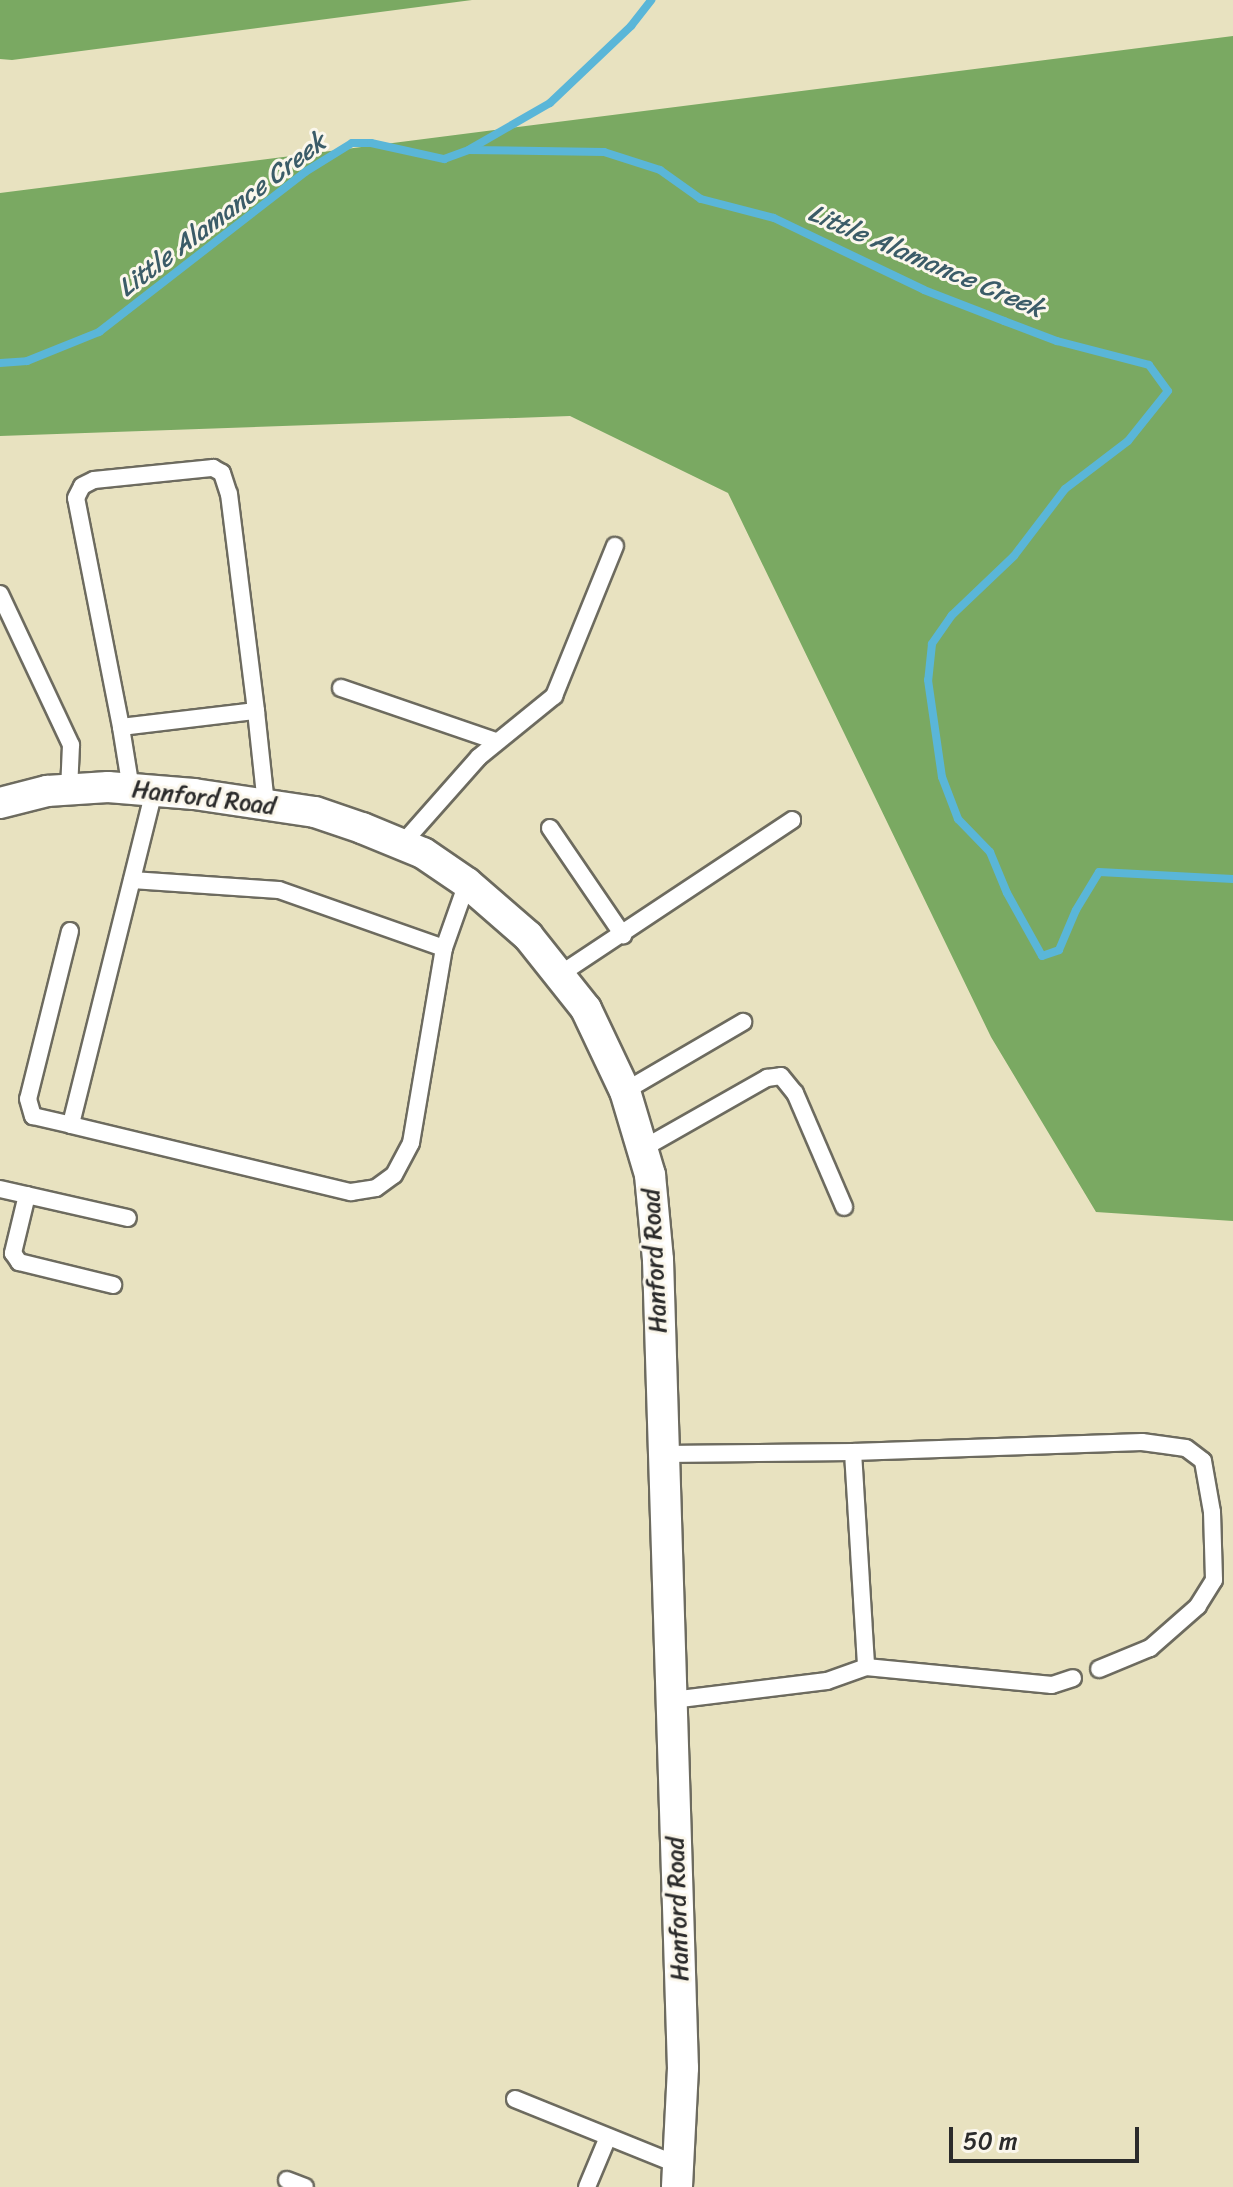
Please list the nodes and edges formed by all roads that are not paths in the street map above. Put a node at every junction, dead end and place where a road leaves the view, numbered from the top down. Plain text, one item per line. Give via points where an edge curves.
1 (615, 546) dead end
2 (0, 594) edge
3 (341, 688) dead end
4 (256, 711) junction
5 (121, 727) junction
6 (496, 741) junction
7 (69, 790) junction
8 (143, 790) junction
9 (0, 803) edge
10 (266, 805) junction
11 (792, 820) dead end
12 (550, 828) dead end
13 (402, 844) junction
14 (132, 880) junction
15 (467, 883) junction
16 (70, 931) dead end
17 (623, 935) junction
18 (444, 948) junction
19 (559, 975) junction
20 (743, 1022) dead end
21 (625, 1091) junction
22 (71, 1125) junction
23 (642, 1149) junction
24 (0, 1189) edge
25 (27, 1195) junction
26 (844, 1207) dead end
27 (128, 1218) dead end
28 (113, 1285) dead end
29 (853, 1452) junction
30 (664, 1454) junction
31 (866, 1667) junction
32 (1099, 1669) dead end
33 (1073, 1678) dead end
34 (672, 1700) junction
35 (515, 2099) dead end
36 (608, 2137) junction
37 (677, 2176) edge
38 (287, 2180) dead end
39 (305, 2187) edge
40 (587, 2187) edge

1 - 6 lane via 554,696
2 - 7 lane via 71,745
3 - 6 lane
4 - 5 lane
4 - 5 lane via 222,473 213,468 94,480 82,486 76,498
4 - 10 lane
5 - 8 lane
6 - 13 lane
7 - 8 street, Hanford Road
7 - 9 street, Hanford Road
8 - 10 street, Hanford Road
8 - 14 lane
10 - 13 street, Hanford Road via 315,812
11 - 17 lane
12 - 17 lane
13 - 15 street, Hanford Road
14 - 18 lane via 279,890
14 - 22 lane
15 - 18 lane
15 - 19 street, Hanford Road via 528,936
16 - 22 lane via 28,1099 33,1116
17 - 19 lane
18 - 22 lane via 411,1143 394,1175 376,1188 351,1192
19 - 21 street, Hanford Road via 586,1009
20 - 21 lane
21 - 23 street, Hanford Road
23 - 26 lane via 767,1078 781,1076 795,1093
23 - 30 street, Hanford Road via 650,1175 658,1260
24 - 25 lane
25 - 27 lane
25 - 28 lane via 13,1253 19,1262
29 - 30 lane
29 - 31 lane
29 - 32 lane via 1142,1442 1186,1448 1203,1461 1212,1512 1214,1580 1198,1606 1150,1648
30 - 34 street, Hanford Road
31 - 33 lane via 1052,1685
31 - 34 lane via 827,1681
34 - 37 street, Hanford Road via 683,2068
35 - 36 lane
36 - 37 lane
36 - 40 lane
38 - 39 lane

